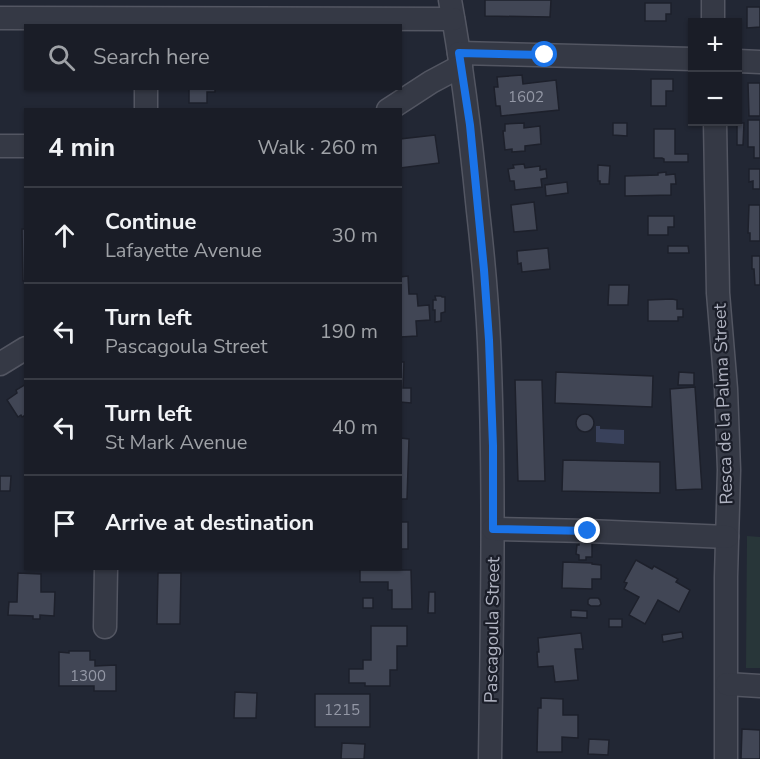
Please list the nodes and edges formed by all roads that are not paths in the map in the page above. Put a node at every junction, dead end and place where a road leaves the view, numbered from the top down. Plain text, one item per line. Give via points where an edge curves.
1 (713, 0) edge
2 (452, 10) edge
3 (145, 15) edge
4 (0, 18) edge
5 (713, 18) edge
6 (688, 59) edge
7 (460, 60) junction
8 (742, 61) edge
9 (760, 62) edge
10 (146, 90) edge
11 (146, 108) edge
12 (391, 108) edge
13 (715, 126) edge
14 (0, 146) edge
15 (24, 146) edge
16 (24, 349) edge
17 (0, 364) edge
18 (493, 529) junction
19 (727, 537) junction
20 (106, 570) edge
21 (105, 627) dead end
22 (727, 684) junction
23 (760, 686) edge
24 (490, 759) edge
25 (726, 759) edge

1 - 5 street
2 - 3 street
2 - 7 street, Pascagoula Street
3 - 4 street
6 - 7 street
7 - 12 street
7 - 18 street, Pascagoula Street via 484,270
8 - 9 street
10 - 11 street
13 - 19 street, Resca de la Palma Street via 718,293 729,470
14 - 15 street
16 - 17 street
18 - 19 street
18 - 24 street, Pascagoula Street
19 - 22 street, Resca de la Palma Street
20 - 21 street
22 - 23 street
22 - 25 street, Resca de la Palma Street

